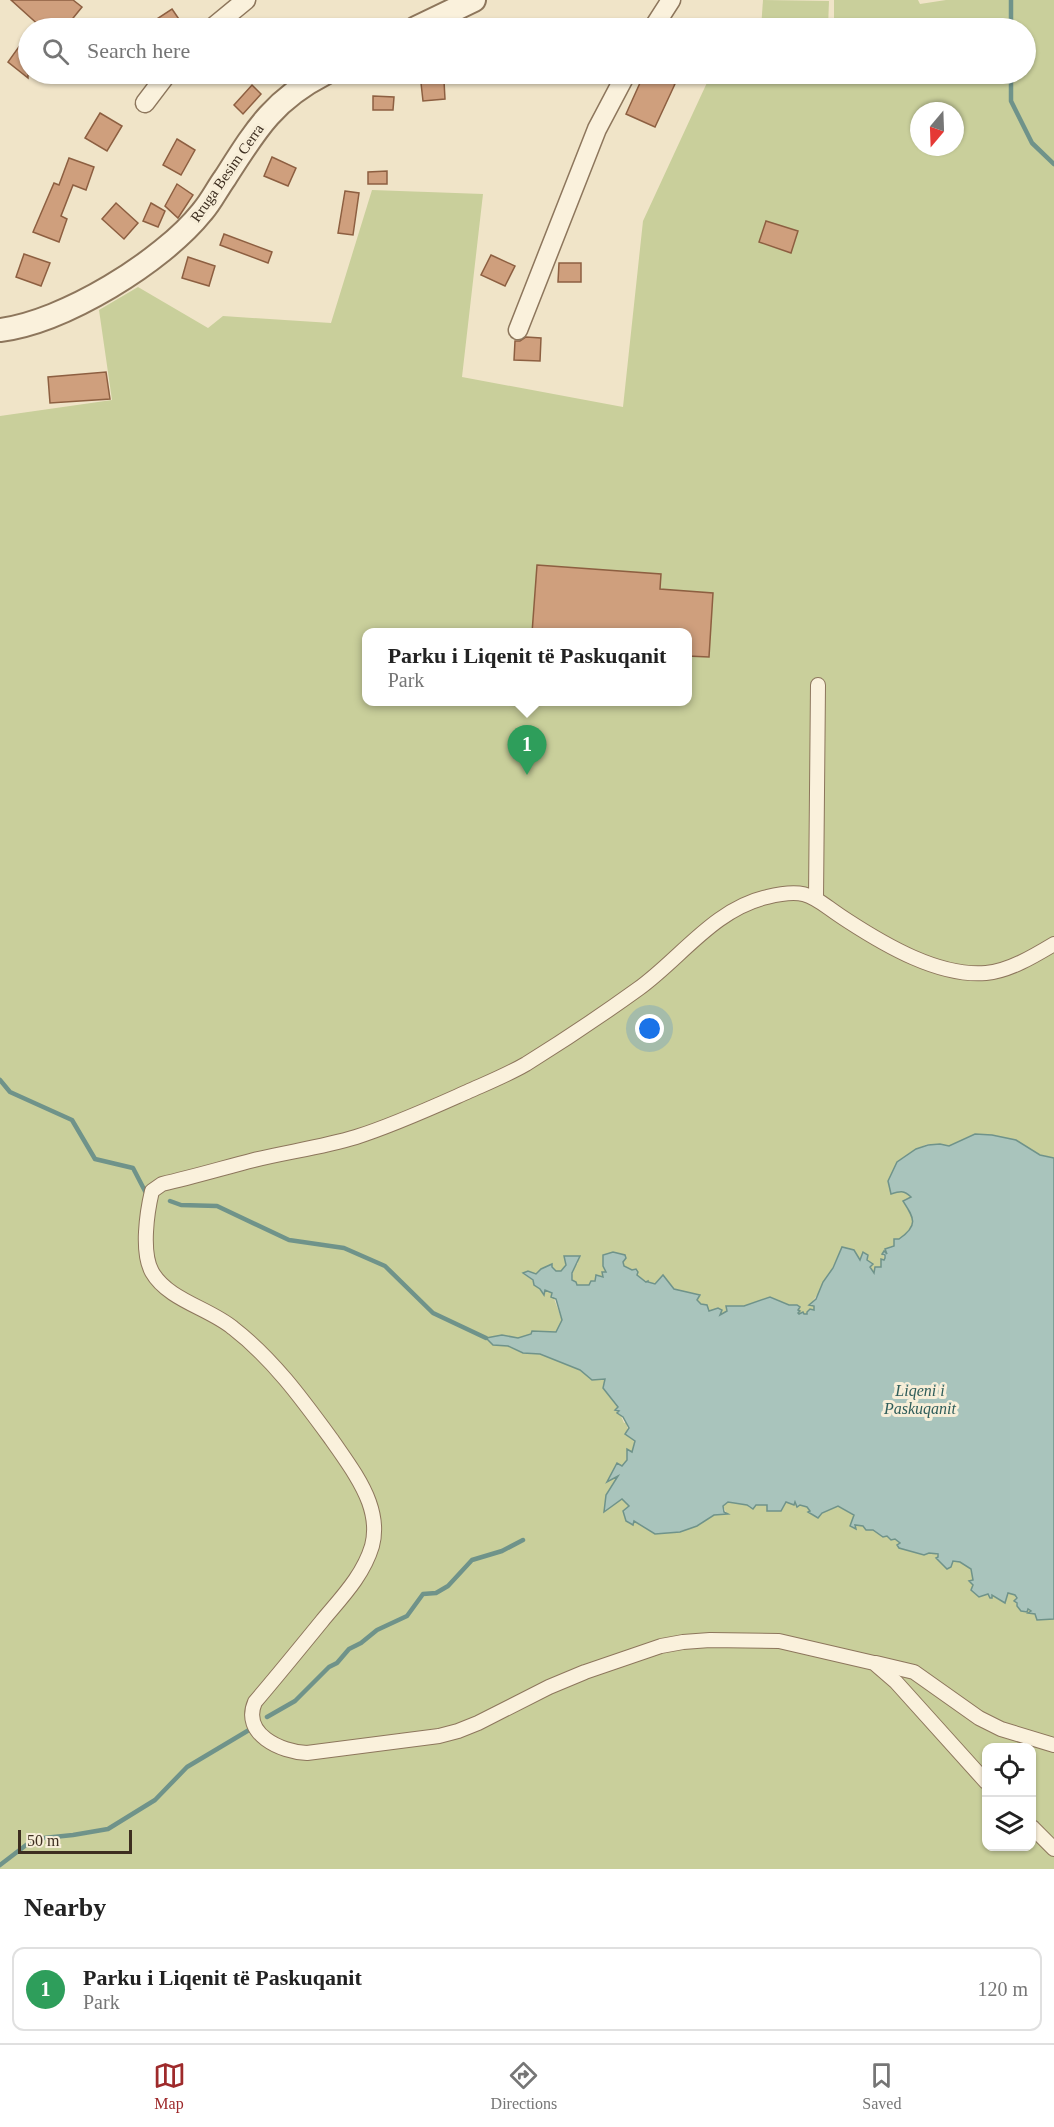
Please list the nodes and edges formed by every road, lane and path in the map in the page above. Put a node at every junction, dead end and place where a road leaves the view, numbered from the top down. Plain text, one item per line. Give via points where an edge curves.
1 (246, 0) edge
2 (671, 0) edge
3 (466, 2) edge
4 (224, 18) edge
5 (435, 18) edge
6 (659, 18) edge
7 (159, 84) edge
8 (308, 84) edge
9 (621, 84) edge
10 (144, 103) dead end
11 (0, 330) edge
12 (518, 330) dead end
13 (818, 685) dead end
14 (816, 898) junction
15 (1054, 944) edge
16 (874, 1663) junction
17 (1054, 1745) edge
18 (982, 1777) edge
19 (1036, 1831) edge
20 (1054, 1849) edge

1 - 4 street
2 - 6 street
3 - 5 street
7 - 10 street
8 - 11 street, Rruga Besim Cerra via 271,111 203,211 163,252 78,305 44,320
9 - 12 street via 597,129
13 - 14 street
14 - 15 street via 887,945 969,973 1005,968
14 - 16 street via 790,892 744,904 705,931 638,989 544,1052 442,1103 354,1138 162,1184 152,1191 148,1209 147,1257 152,1271 174,1294 232,1326 287,1378 345,1459 369,1501 375,1535 359,1575 252,1708 253,1724 281,1748 308,1753 458,1731 585,1672 683,1642 779,1641
16 - 17 street via 914,1672 979,1718
16 - 18 street
19 - 20 street

